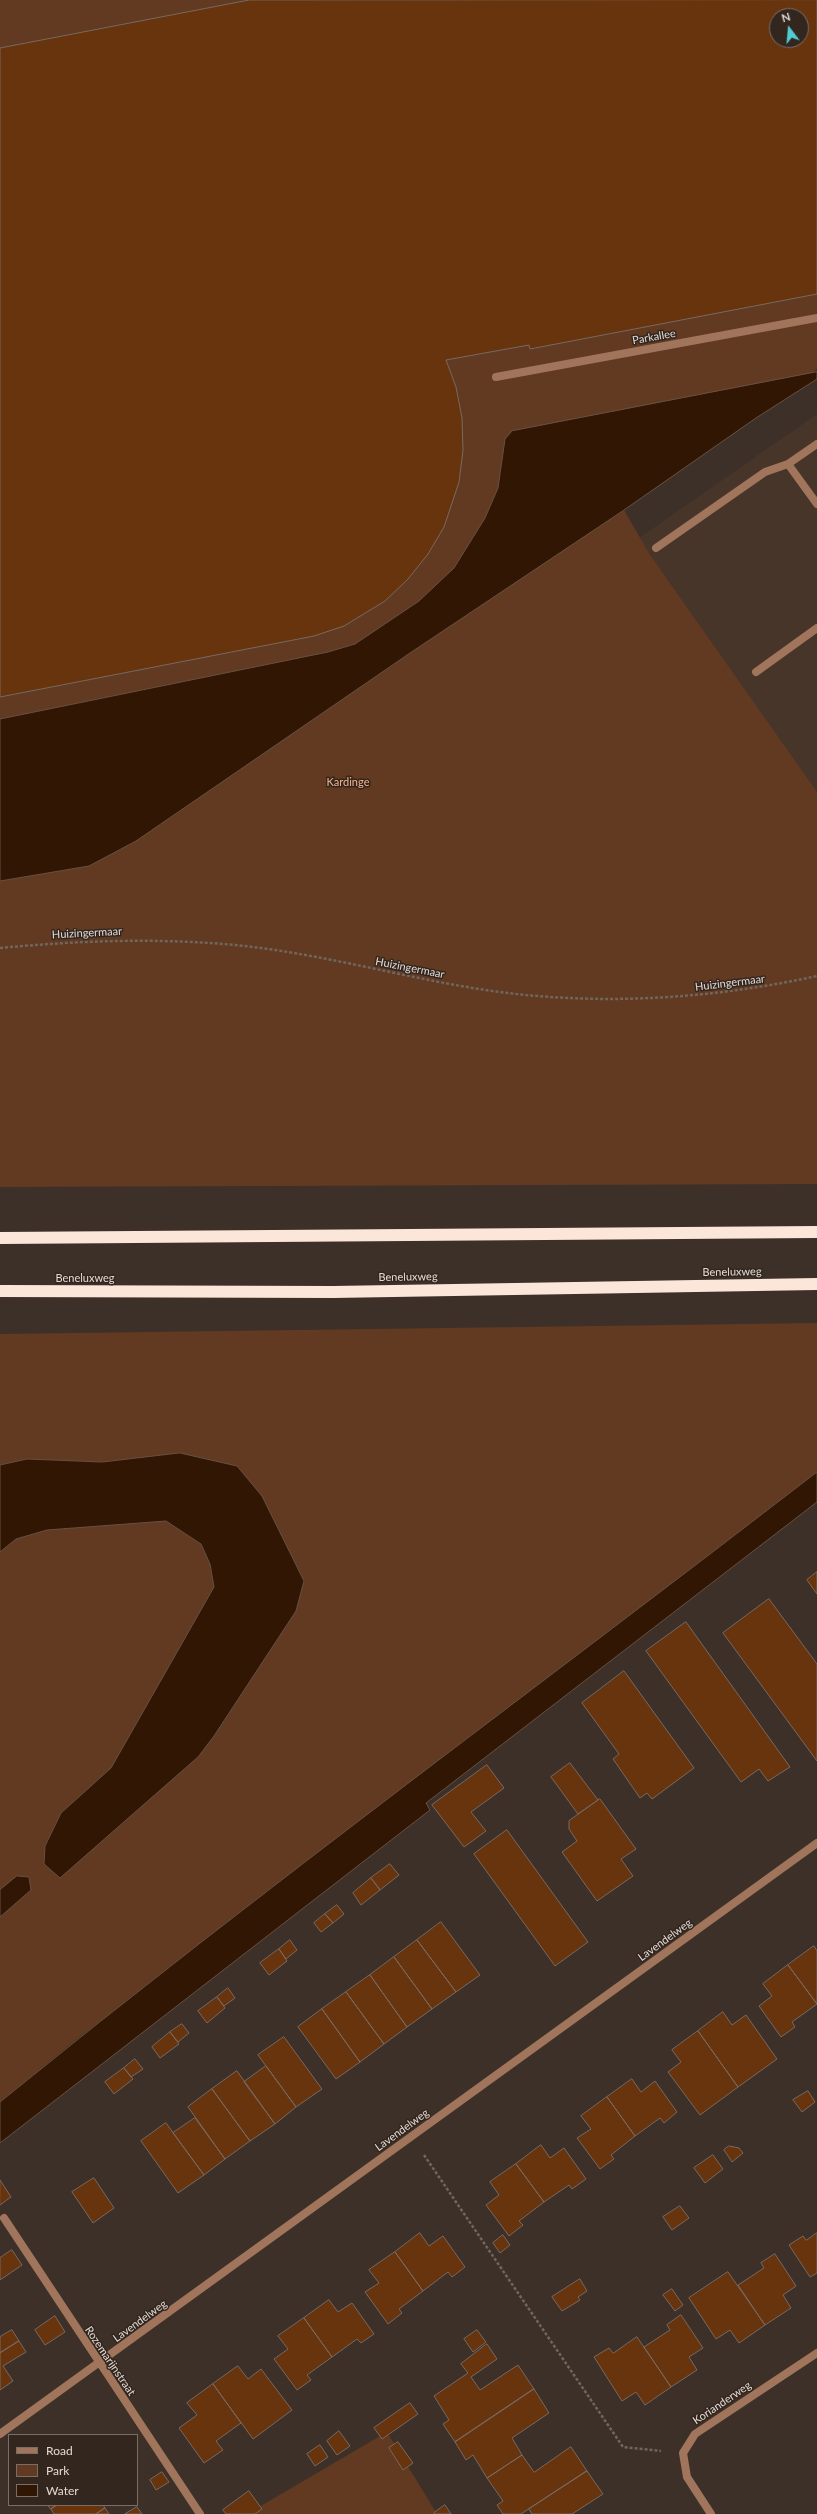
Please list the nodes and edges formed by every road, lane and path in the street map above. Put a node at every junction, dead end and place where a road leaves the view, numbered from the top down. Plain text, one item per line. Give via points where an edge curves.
1 (817, 318) edge
2 (496, 377) dead end
3 (817, 444) edge
4 (788, 464) junction
5 (817, 504) edge
6 (656, 548) dead end
7 (817, 628) edge
8 (756, 672) dead end
9 (0, 948) edge
10 (817, 976) edge
11 (817, 1232) edge
12 (0, 1238) edge
13 (817, 1284) edge
14 (0, 1291) edge
15 (817, 1843) edge
16 (412, 2137) junction
17 (4, 2218) dead end
18 (817, 2353) edge
19 (99, 2364) junction
20 (0, 2434) edge
21 (683, 2453) junction
22 (200, 2514) edge
23 (711, 2514) edge

1 - 2 street, Parkallee
3 - 4 street
4 - 5 street
4 - 6 street via 765,472
7 - 8 street
9 - 10 path, Huizingermaar via 141,939 225,944 492,991 551,997 611,999 719,994
11 - 12 highway
13 - 14 highway, Beneluxweg via 333,1292
15 - 16 street, Lavendelweg
16 - 19 street, Lavendelweg
16 - 21 path via 623,2447
17 - 19 street, Rozemarijnstraat
18 - 21 street, Korianderweg via 695,2434
19 - 20 street, Lavendelweg
19 - 22 street, Rozemarijnstraat
21 - 23 street via 686,2477

